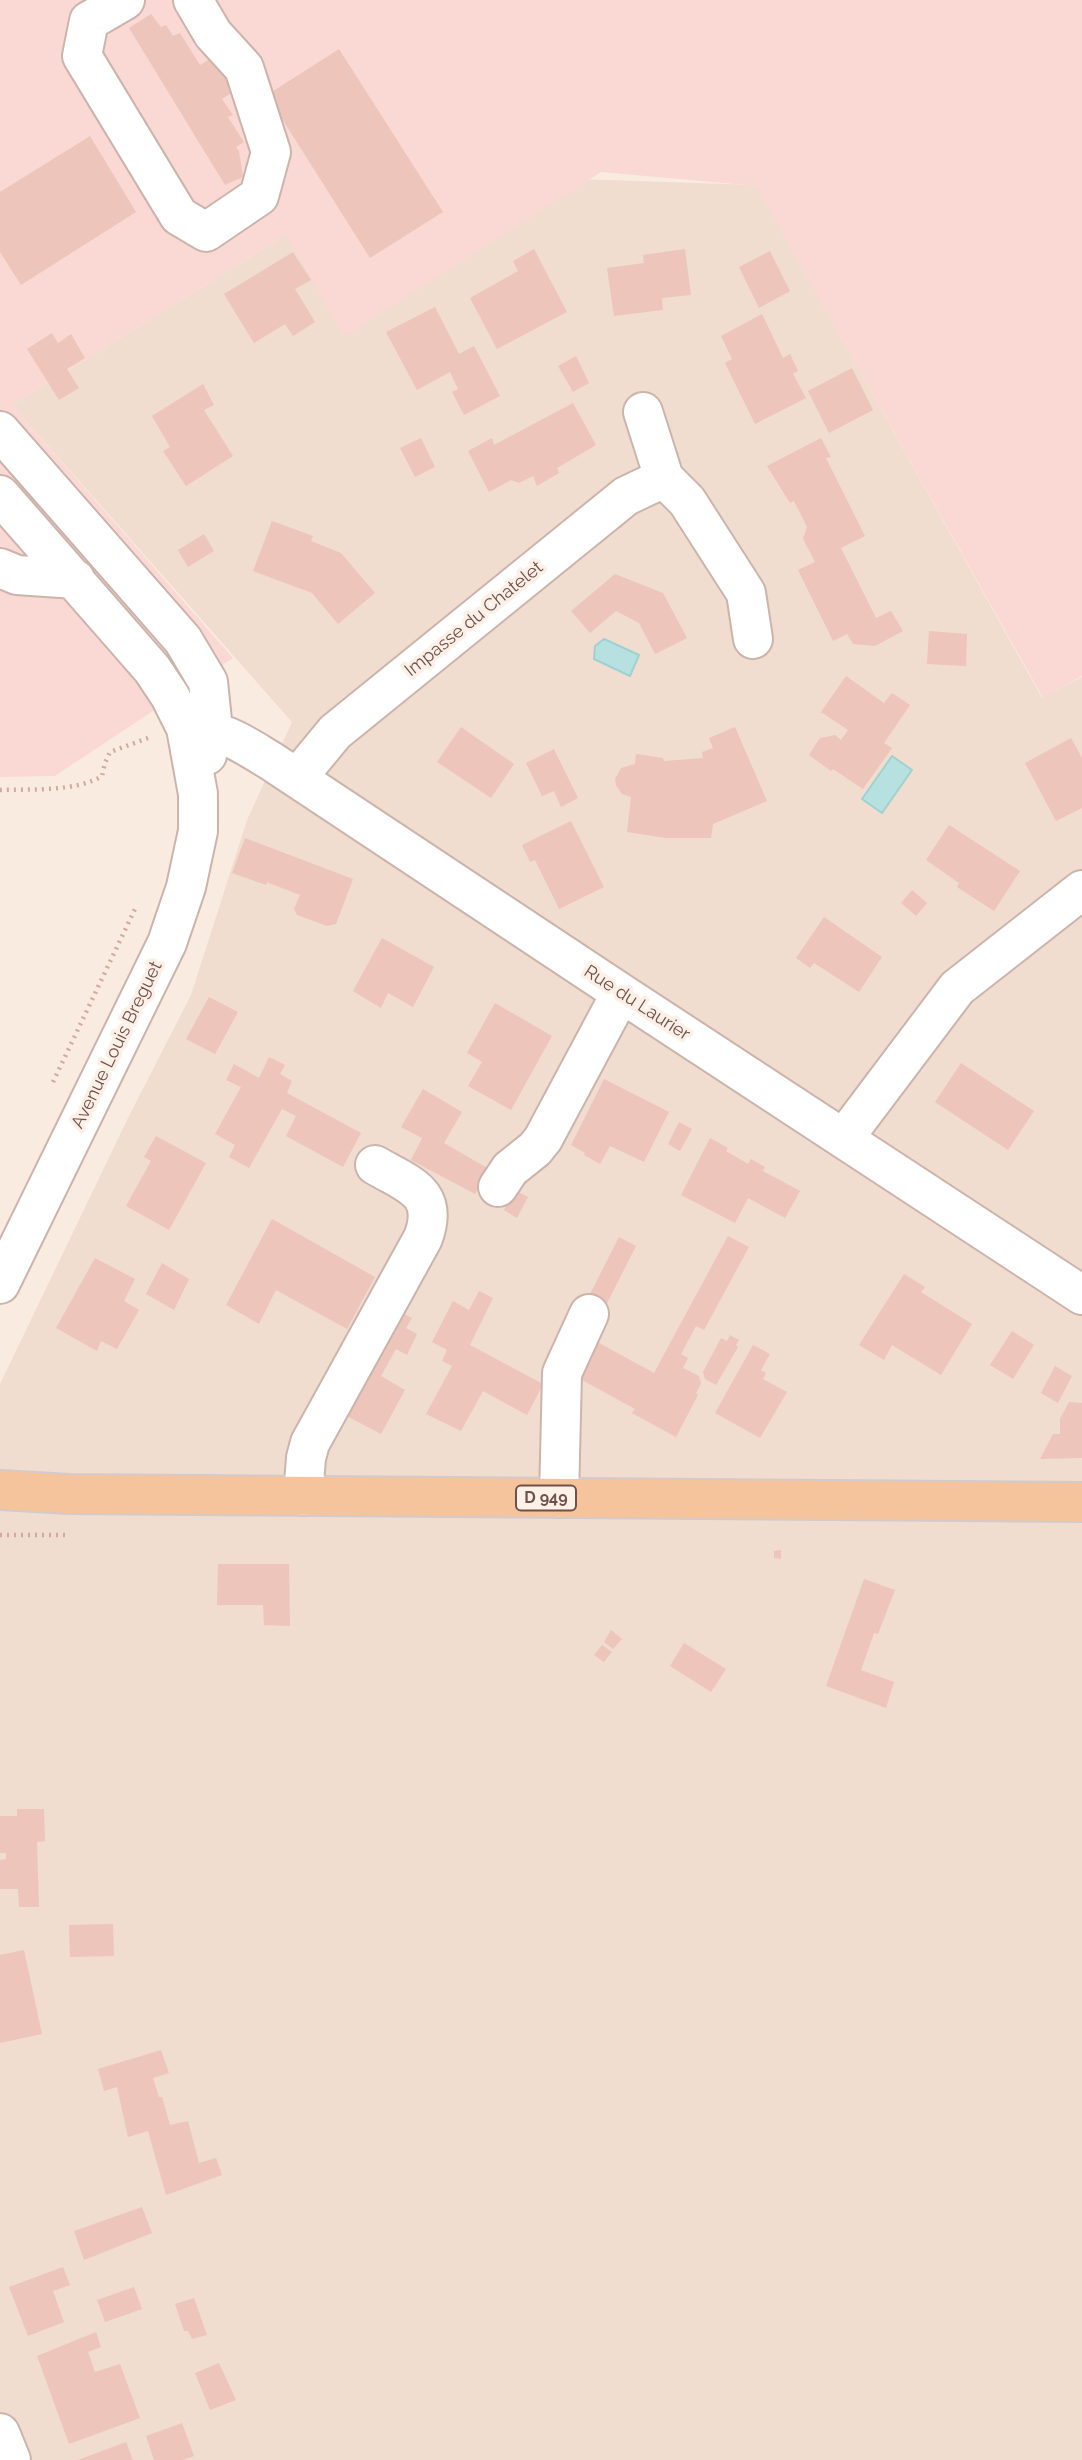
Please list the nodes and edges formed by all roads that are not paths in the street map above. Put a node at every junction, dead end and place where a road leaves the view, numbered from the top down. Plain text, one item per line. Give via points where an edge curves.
1 (125, 0) edge
2 (193, 0) edge
3 (643, 412) dead end
4 (0, 432) edge
5 (664, 478) junction
6 (0, 495) edge
7 (0, 568) edge
8 (75, 579) junction
9 (753, 639) dead end
10 (183, 732) junction
11 (297, 778) junction
12 (1082, 890) edge
13 (621, 993) junction
14 (844, 1138) junction
15 (375, 1165) dead end
16 (498, 1187) dead end
17 (0, 1284) edge
18 (1082, 1295) edge
19 (589, 1314) dead end
20 (0, 1490) edge
21 (303, 1496) junction
22 (559, 1498) junction
23 (1082, 1502) edge
24 (0, 2433) edge
25 (11, 2460) edge

1 - 2 street via 89,22 82,55 179,216 206,232 259,196 271,152 244,68 213,34
3 - 5 street
4 - 10 street, Avenue Louis Breguet via 183,640 208,682
5 - 9 street via 687,501 746,593
5 - 11 street, Impasse du Chatelet via 626,496 346,723
6 - 8 street
7 - 8 street via 17,575
8 - 10 street via 152,668 170,696
10 - 11 street, Rue du Laurier via 232,738
10 - 17 street, Avenue Louis Breguet via 198,794 198,831 186,887 167,943
11 - 13 street, Rue du Laurier
12 - 14 street via 957,988
13 - 14 street, Rue du Laurier
13 - 16 street via 543,1139 510,1169
14 - 18 street, Rue du Laurier
15 - 21 street via 423,1197 429,1221 310,1443
19 - 22 street via 562,1373
20 - 21 main road, D 949
21 - 22 main road, D 949
22 - 23 main road, D 949
24 - 25 street

